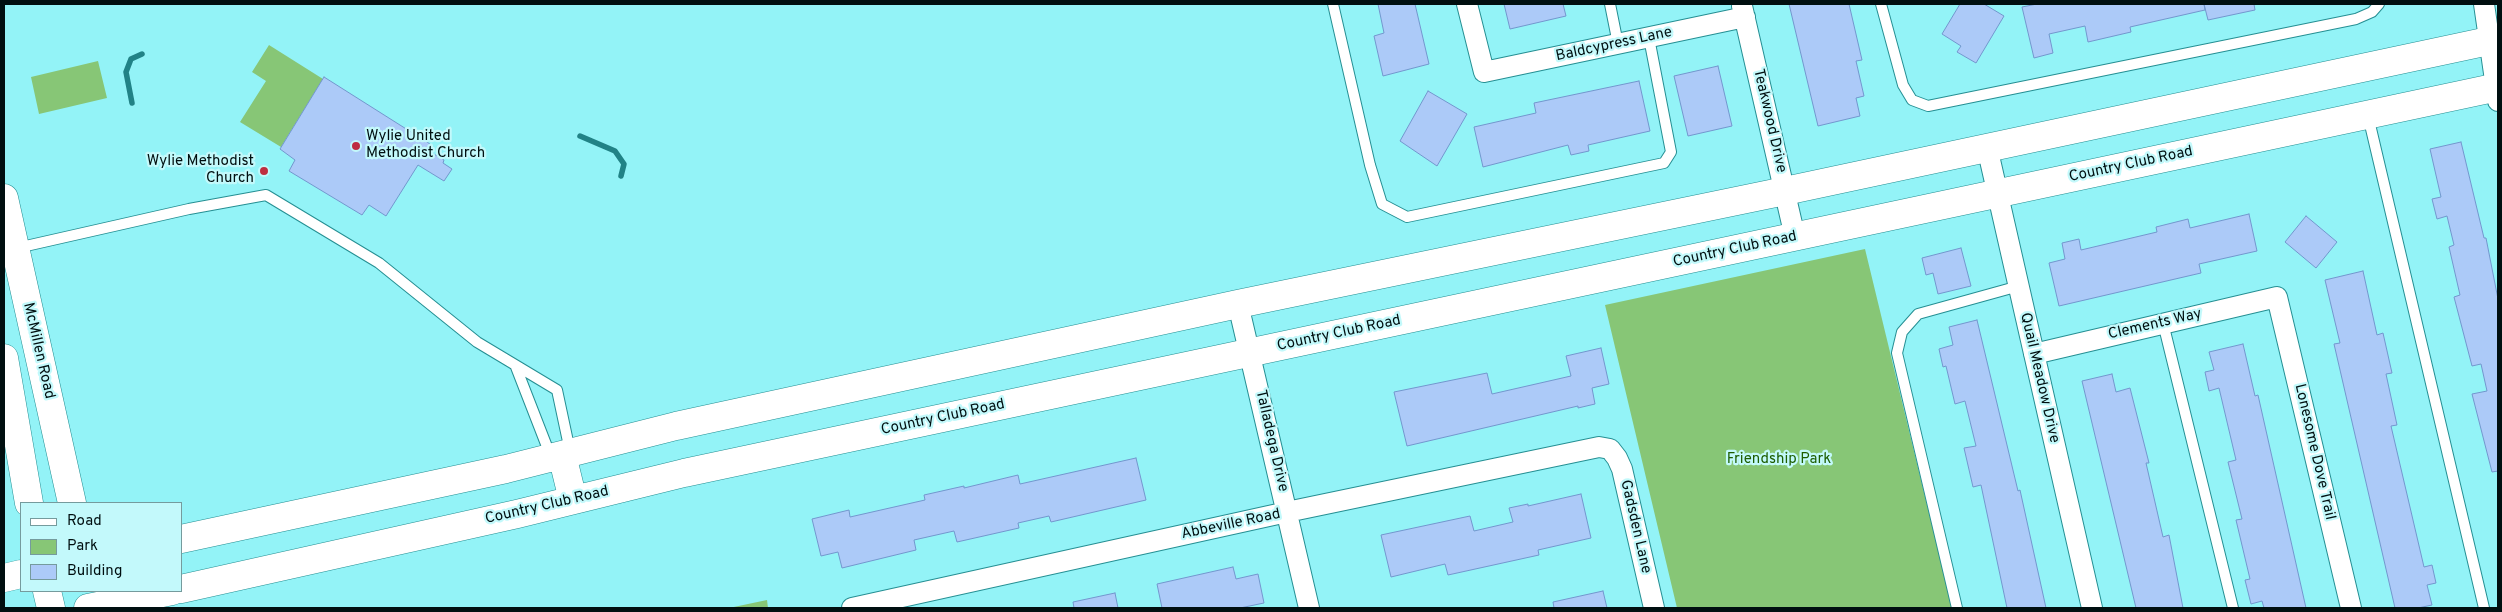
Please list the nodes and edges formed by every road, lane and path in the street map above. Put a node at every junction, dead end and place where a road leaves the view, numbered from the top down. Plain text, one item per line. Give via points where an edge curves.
1 (1333, 4) edge
2 (1467, 4) edge
3 (1610, 4) edge
4 (1881, 4) edge
5 (2379, 4) edge
6 (2484, 4) edge
7 (1743, 10) edge
8 (1649, 38) junction
9 (2494, 40) edge
10 (1618, 44) junction
11 (2498, 92) edge
12 (2368, 115) junction
13 (1987, 147) junction
14 (1785, 191) junction
15 (1998, 193) junction
16 (4, 198) edge
17 (1795, 238) junction
18 (9, 250) edge
19 (2019, 286) junction
20 (2277, 297) joint
21 (1238, 304) junction
22 (2163, 323) junction
23 (1250, 352) junction
24 (2034, 354) junction
25 (4, 358) edge
26 (516, 367) junction
27 (1610, 449) joint
28 (561, 455) junction
29 (573, 500) junction
30 (29, 502) edge
31 (72, 502) edge
32 (1287, 512) junction
33 (182, 539) edge
34 (20, 574) edge
35 (4, 578) edge
36 (182, 589) edge
37 (47, 592) edge
38 (166, 592) edge
39 (92, 604) edge
40 (51, 608) edge
41 (852, 608) edge
42 (1309, 608) edge
43 (1654, 608) edge
44 (1957, 608) edge
45 (2092, 608) edge
46 (2234, 608) edge
47 (2351, 608) edge
48 (2484, 608) edge

1 - 8 lane via 1382,204 1407,217 1664,163 1671,152
2 - 10 street, Baldcypress Lane via 1484,72
3 - 10 lane
4 - 5 lane via 1903,85 1912,100 1928,106 2356,19 2372,12
6 - 9 street
7 - 8 street, Baldcypress Lane
7 - 14 street, Teakwood Drive
8 - 10 street, Baldcypress Lane
9 - 11 street
9 - 13 main road
11 - 12 main road, Country Club Road
12 - 15 main road, Country Club Road
12 - 48 lane
13 - 14 main road
13 - 15 street, Quail Meadow Drive
14 - 17 street, Teakwood Drive
14 - 21 main road
15 - 17 main road, Country Club Road
15 - 19 street, Quail Meadow Drive
16 - 18 main road, McMillen Road
17 - 23 main road, Country Club Road
18 - 26 lane via 189,208 266,195 379,263 477,342
18 - 31 main road, McMillen Road
19 - 24 street, Quail Meadow Drive
19 - 44 lane via 1918,314 1902,332 1898,353
20 - 22 street, Clements Way
20 - 47 street, Lonesome Dove Trail
21 - 23 street, Talladega Drive
21 - 28 main road via 676,426
22 - 24 street, Clements Way
22 - 46 lane
23 - 29 main road, Country Club Road
23 - 32 street, Talladega Drive
24 - 45 street, Quail Meadow Drive
25 - 30 main road
26 - 28 lane
26 - 28 lane via 557,390
27 - 32 street, Abbeville Road via 1587,448
27 - 43 street, Gadsden Lane via 1622,469
28 - 29 main road
28 - 33 main road
29 - 36 main road, Country Club Road
32 - 41 street, Abbeville Road
32 - 42 street, Talladega Drive
34 - 35 main road
37 - 40 main road
38 - 39 main road

